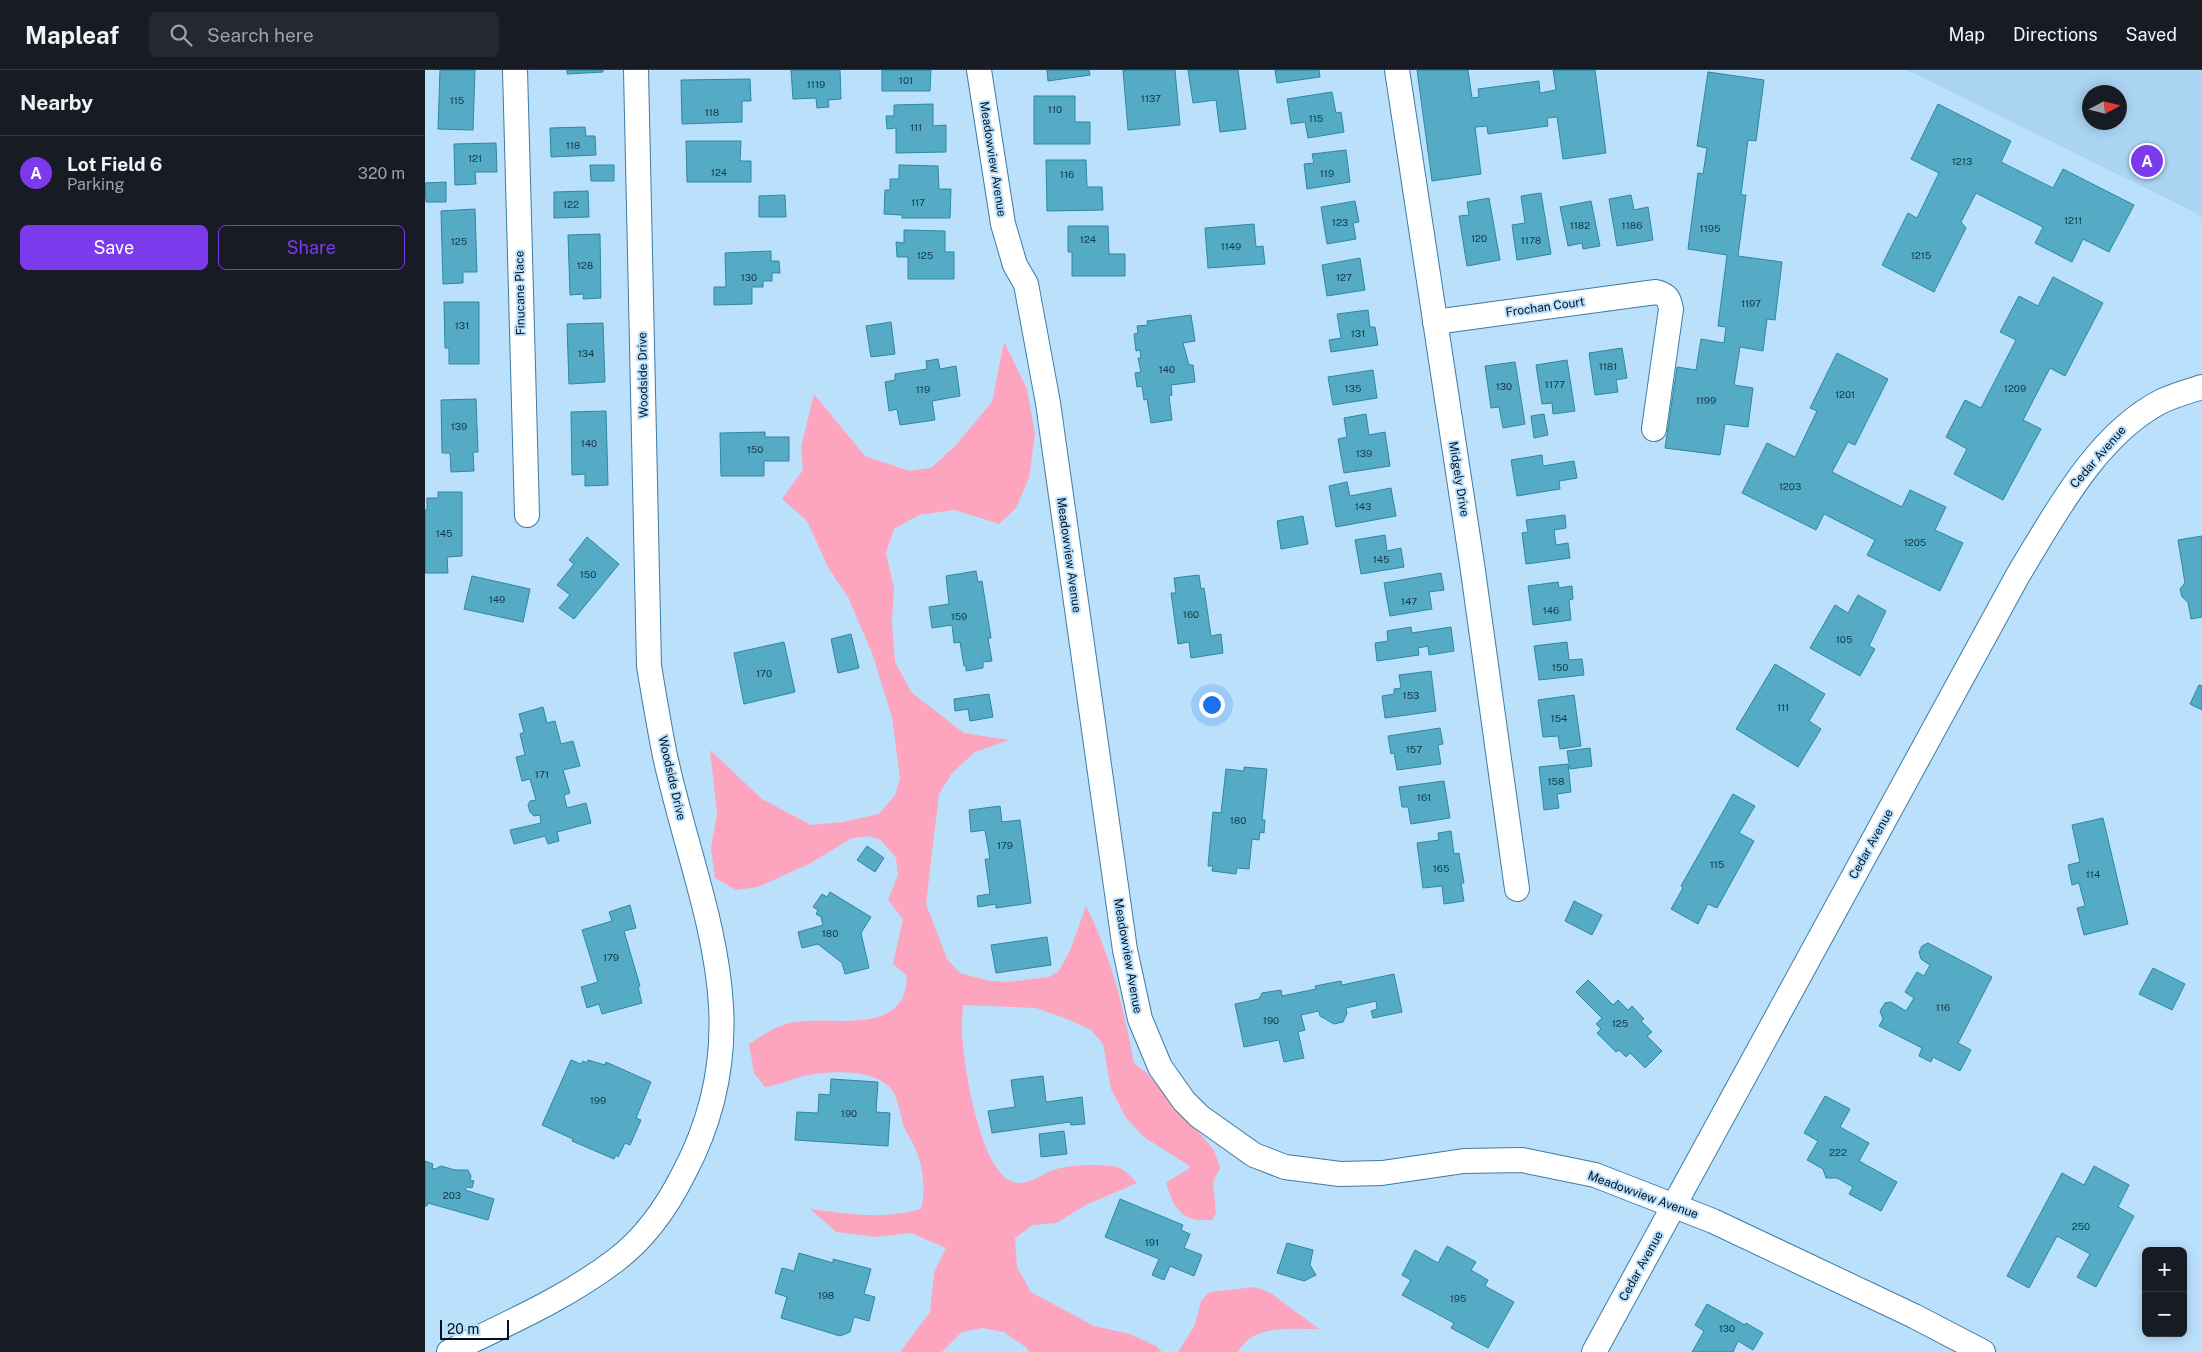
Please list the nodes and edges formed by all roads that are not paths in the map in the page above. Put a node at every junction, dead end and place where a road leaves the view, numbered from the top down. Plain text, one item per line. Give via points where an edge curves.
1 (515, 70) edge
2 (636, 70) edge
3 (979, 70) edge
4 (1397, 70) edge
5 (1435, 322) junction
6 (2202, 387) edge
7 (1654, 429) dead end
8 (527, 515) dead end
9 (1517, 889) dead end
10 (1674, 1206) junction
11 (449, 1352) edge
12 (1594, 1352) edge
13 (1983, 1352) edge

1 - 8 street, Finucane Place
2 - 11 street, Woodside Drive via 649,666 665,756 715,947 723,1008 720,1068 711,1112 698,1147 672,1198 635,1243 617,1260 570,1291
3 - 10 street, Meadowview Avenue via 1003,224 1015,265 1026,284 1047,403 1125,950 1140,1019 1160,1067 1199,1116 1254,1156 1285,1167 1340,1174 1382,1173 1464,1161 1522,1160 1595,1175
4 - 5 street, Midgely Drive
5 - 7 street, Frochan Court via 1656,292 1663,294 1669,298 1671,309
5 - 9 street, Midgely Drive
6 - 10 street, Cedar Avenue via 2163,401 2128,424 2075,481 2018,575
10 - 12 street, Cedar Avenue
10 - 13 street, Meadowview Avenue via 1914,1316

